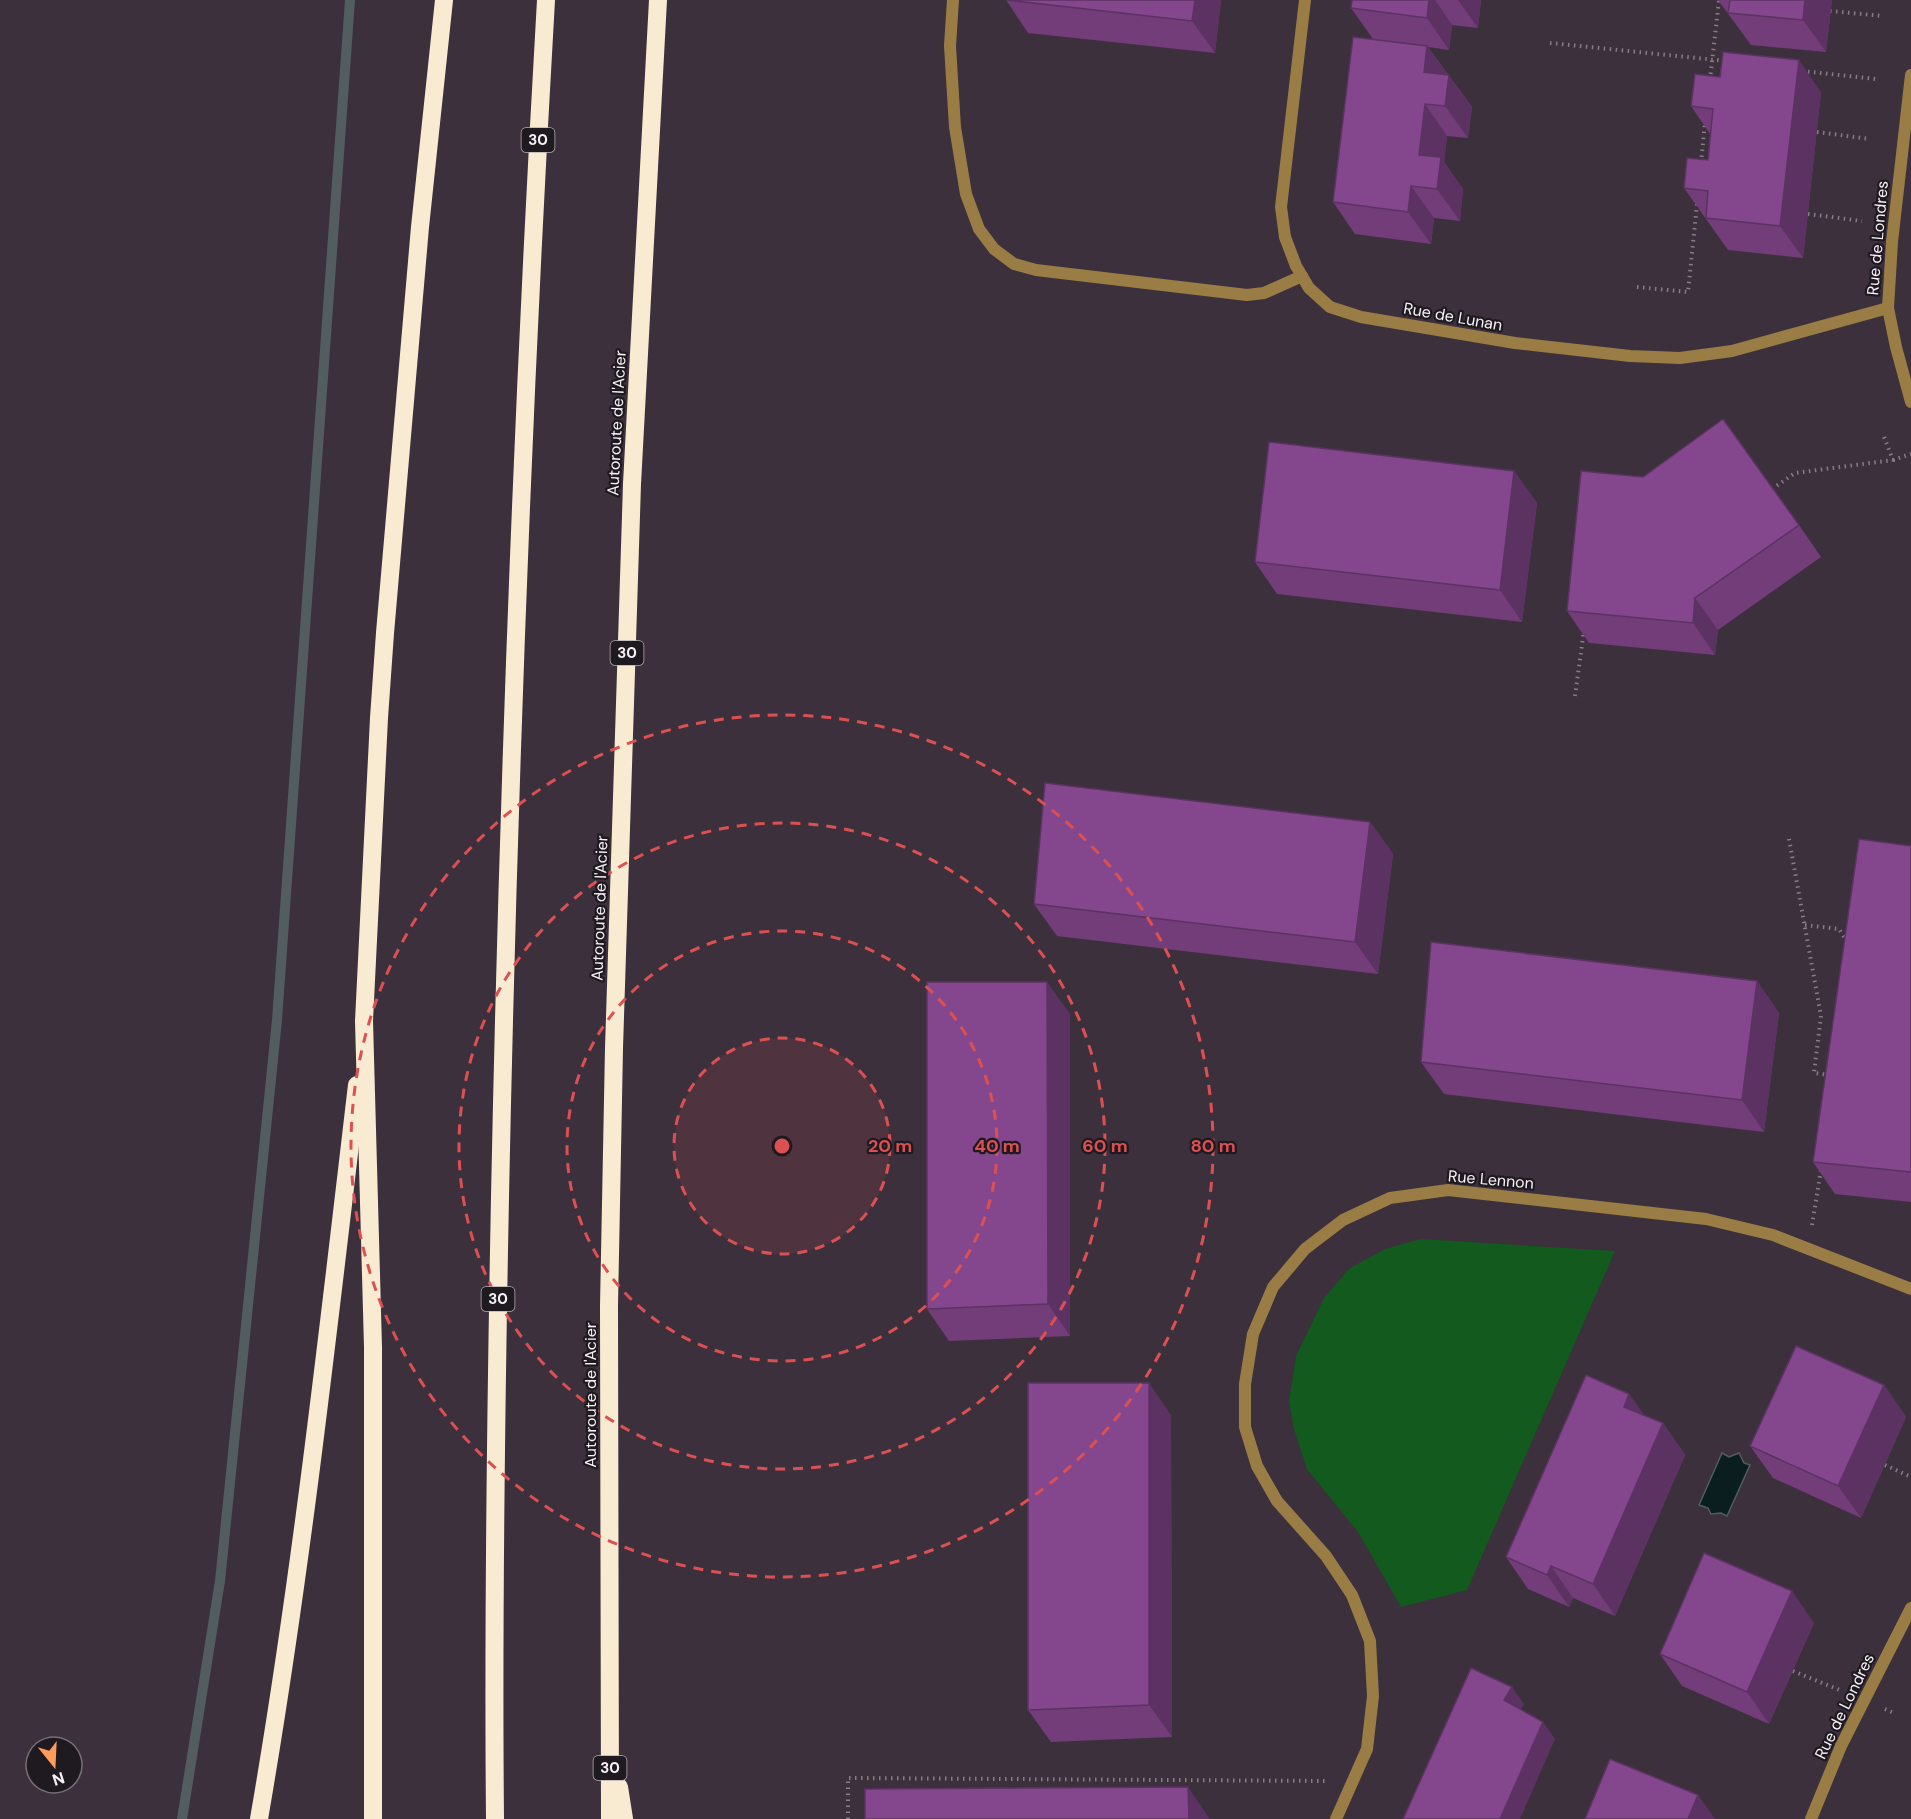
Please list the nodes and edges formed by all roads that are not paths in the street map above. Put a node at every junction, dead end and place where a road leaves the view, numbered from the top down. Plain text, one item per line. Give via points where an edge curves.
1 (444, 0) edge
2 (546, 0) edge
3 (658, 0) edge
4 (953, 0) edge
5 (1305, 0) edge
6 (1911, 75) edge
7 (1302, 276) junction
8 (1888, 308) junction
9 (1911, 402) edge
10 (364, 1021) junction
11 (1911, 1289) edge
12 (1911, 1608) edge
13 (609, 1717) junction
14 (259, 1819) edge
15 (373, 1819) edge
16 (494, 1819) edge
17 (610, 1819) edge
18 (624, 1819) edge
19 (1336, 1819) edge
20 (1811, 1819) edge

1 - 10 highway via 385,633
2 - 16 highway, 30 via 530,280 505,930
3 - 13 highway, Autoroute de l'Acier / 30 via 633,472 615,1036 609,1306
4 - 7 street via 950,45 966,194 979,229 994,249 1014,264 1036,270 1247,295 1264,293
5 - 7 street, Rue de Lunan via 1281,207 1285,237
6 - 8 street, Rue de Londres
7 - 8 street, Rue de Lunan via 1330,307 1361,316 1515,343 1630,356 1680,358 1732,351
8 - 9 street, Rue de Londres
10 - 14 highway via 293,1606
10 - 15 highway via 373,1347
11 - 19 street, Rue Lennon via 1773,1236 1706,1219 1448,1190 1390,1198 1342,1221 1305,1248 1273,1287 1253,1334 1245,1384 1245,1427 1257,1466 1277,1501 1326,1556 1353,1595 1370,1641 1374,1696 1367,1749
12 - 20 street, Rue de Londres via 1841,1746
13 - 17 highway, Autoroute de l'Acier / 30
13 - 18 highway

